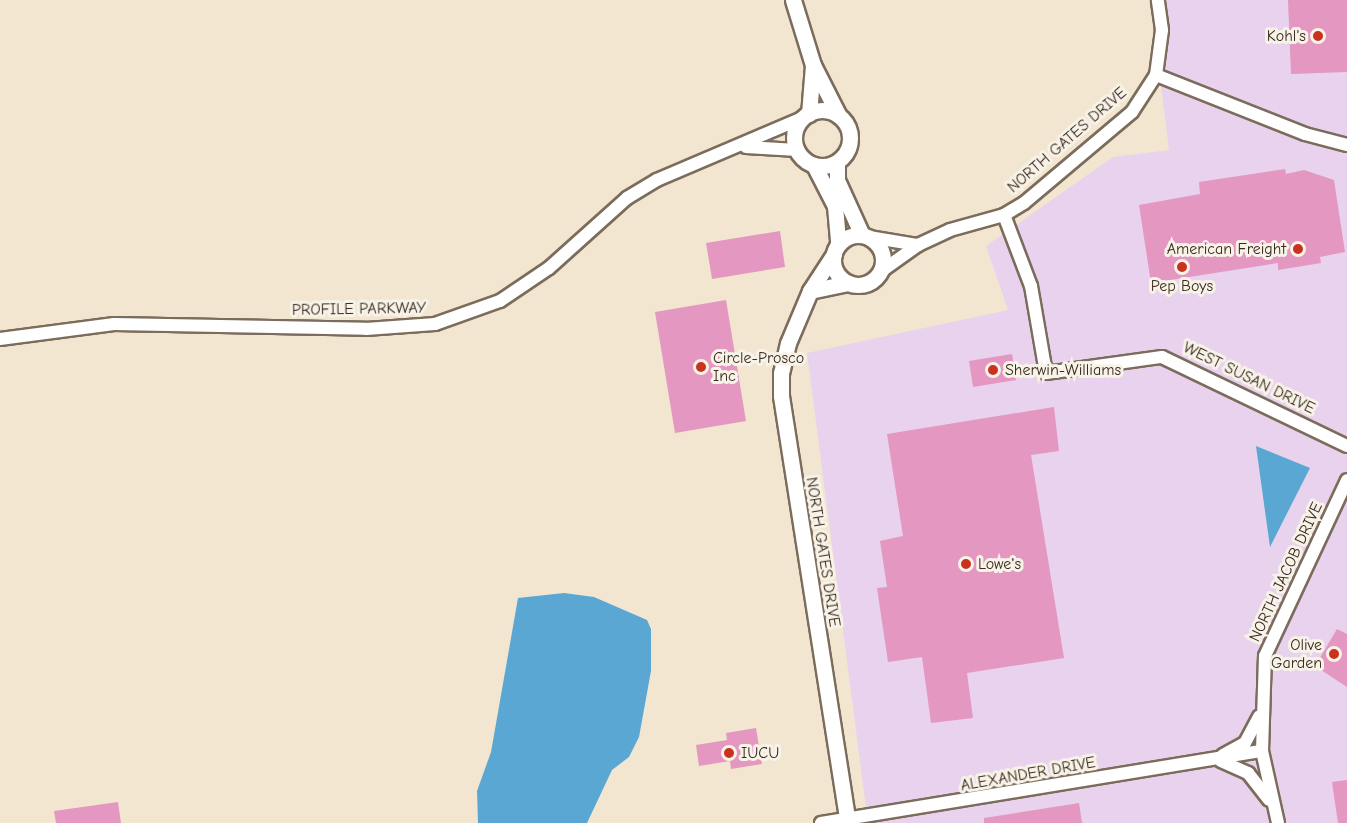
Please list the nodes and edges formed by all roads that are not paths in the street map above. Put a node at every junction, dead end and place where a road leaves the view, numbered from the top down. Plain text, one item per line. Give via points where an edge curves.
1 (793, 0) edge
2 (1158, 0) edge
3 (813, 66) junction
4 (1156, 75) junction
5 (807, 115) junction
6 (839, 116) junction
7 (1347, 145) edge
8 (739, 147) junction
9 (797, 150) junction
10 (837, 162) junction
11 (814, 165) junction
12 (1004, 215) junction
13 (865, 236) junction
14 (918, 245) junction
15 (836, 249) junction
16 (880, 272) junction
17 (848, 283) junction
18 (810, 291) junction
19 (0, 339) edge
20 (1347, 446) edge
21 (1347, 480) edge
22 (1263, 690) junction
23 (1262, 752) junction
24 (1214, 760) junction
25 (1274, 808) junction
26 (848, 820) edge
27 (821, 823) edge
28 (1278, 823) edge

1 - 3 street
2 - 4 street, NORTH GATES DRIVE via 1162,30
3 - 5 street
3 - 6 street
4 - 7 street via 1305,134
4 - 12 street, NORTH GATES DRIVE via 1132,112 1024,203
5 - 6 street via 822,110
5 - 8 street, PROFILE PARKWAY
5 - 9 street via 795,132
6 - 10 street via 850,140
8 - 9 street, PROFILE PARKWAY
8 - 19 street, PROFILE PARKWAY via 657,180 627,198 549,268 500,301 435,324 366,329 114,324
9 - 11 street
10 - 11 street
10 - 13 street via 837,180
11 - 15 street via 836,206
12 - 14 street, NORTH GATES DRIVE via 951,230
12 - 20 street, WEST SUSAN DRIVE via 1031,286 1046,374 1162,357
13 - 14 street
13 - 15 street via 849,236
13 - 16 street via 883,256
14 - 16 street, NORTH GATES DRIVE
15 - 17 street via 834,268
15 - 18 street, NORTH GATES DRIVE
16 - 17 street via 870,282
17 - 18 street
18 - 26 street, NORTH GATES DRIVE via 788,343 781,373 781,396
21 - 22 street, NORTH JACOB DRIVE via 1270,641
22 - 23 street, NORTH JACOB DRIVE
22 - 24 street, ALEXANDER DRIVE via 1254,732 1245,743
23 - 24 street, ALEXANDER DRIVE
23 - 25 street, NORTH JACOB DRIVE
24 - 25 street, ALEXANDER DRIVE via 1248,773
24 - 26 street, ALEXANDER DRIVE
25 - 28 street, NORTH JACOB DRIVE
26 - 27 street, ALEXANDER DRIVE

